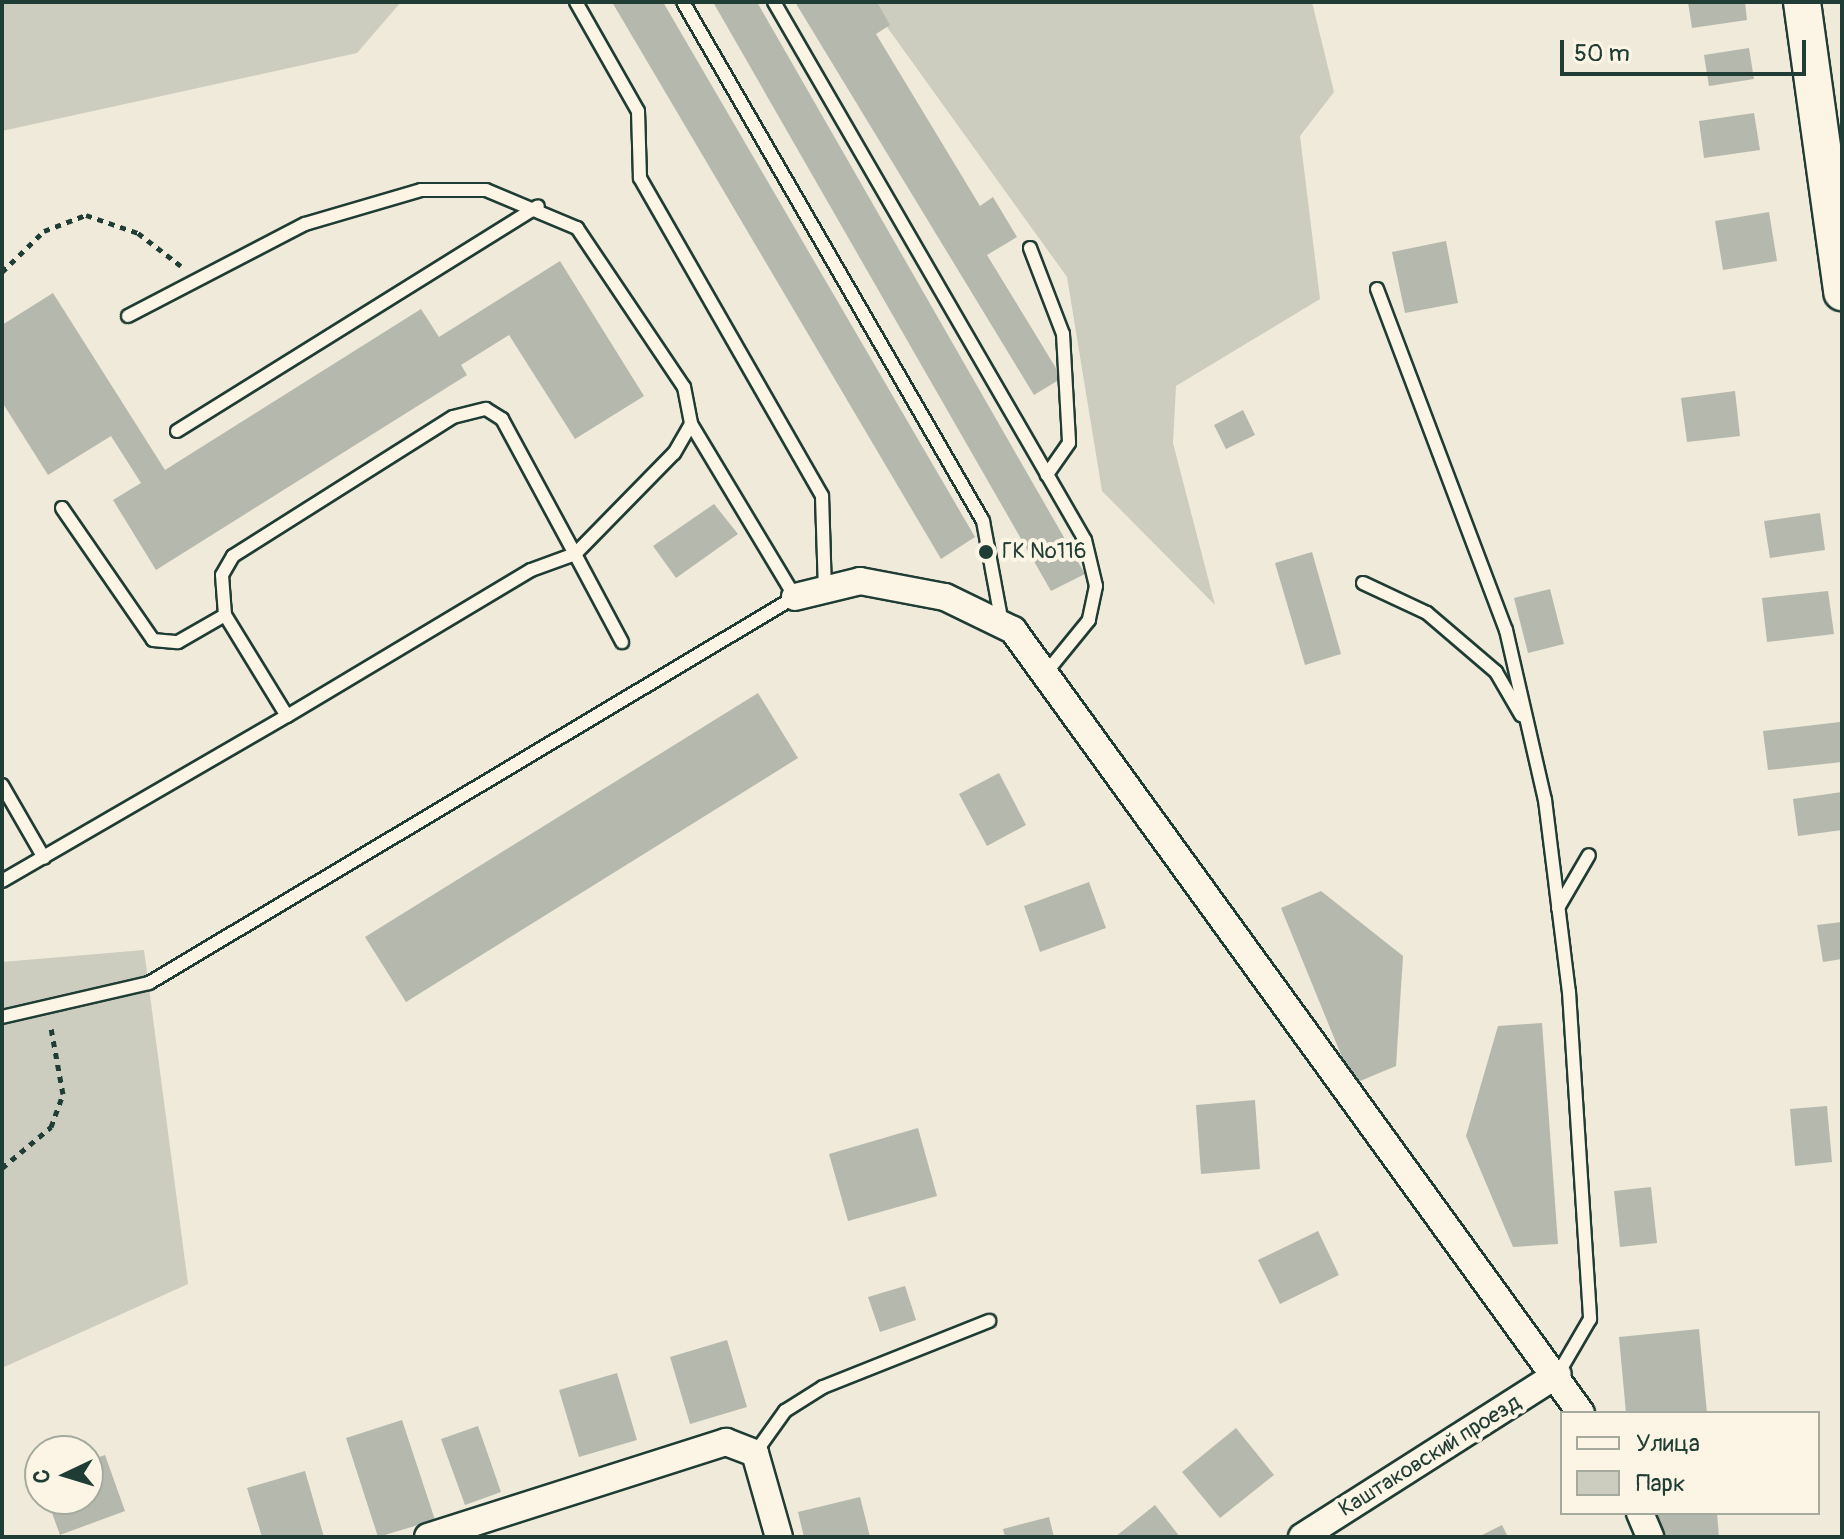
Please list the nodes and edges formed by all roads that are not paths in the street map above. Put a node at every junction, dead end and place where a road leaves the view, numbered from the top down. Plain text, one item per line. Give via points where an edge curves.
1 (576, 2) edge
2 (683, 2) edge
3 (774, 2) edge
4 (1802, 2) edge
5 (538, 206) junction
6 (1030, 248) dead end
7 (1377, 289) dead end
8 (1842, 292) edge
9 (128, 316) dead end
10 (691, 424) junction
11 (177, 431) dead end
12 (1047, 475) junction
13 (62, 508) dead end
14 (575, 554) junction
15 (1363, 583) dead end
16 (825, 590) junction
17 (795, 597) junction
18 (225, 615) junction
19 (1002, 624) junction
20 (622, 642) dead end
21 (1045, 674) junction
22 (287, 716) junction
23 (1528, 728) junction
24 (2, 785) edge
25 (1589, 855) dead end
26 (44, 858) junction
27 (2, 881) edge
28 (1558, 908) junction
29 (2, 1017) edge
30 (989, 1321) dead end
31 (1558, 1374) junction
32 (1580, 1411) edge
33 (755, 1453) junction
34 (1641, 1515) edge
35 (428, 1537) edge
36 (779, 1537) edge
37 (1302, 1537) edge
38 (1650, 1537) edge

1 - 16 lane via 638,111 640,178 822,496
2 - 19 lane via 983,521
3 - 12 lane
4 - 8 street
5 - 9 lane via 486,190 421,190 305,224
5 - 10 lane via 577,228 684,387
5 - 11 lane
6 - 12 lane via 1063,334 1069,443
7 - 23 lane via 1506,630
10 - 14 lane via 674,453
10 - 17 lane
12 - 21 lane via 1085,540 1096,586 1082,633
13 - 18 lane via 153,640 178,642
14 - 18 lane via 502,419 486,409 466,410 233,556 222,575
14 - 20 lane
14 - 22 lane via 531,570
15 - 23 lane via 1427,613 1496,672
16 - 17 street
16 - 19 street via 860,581 945,597
17 - 29 lane via 149,983
18 - 22 lane
19 - 21 street
21 - 31 street
22 - 26 lane
23 - 28 lane
24 - 26 lane
25 - 28 lane
26 - 27 lane
28 - 31 lane via 1590,1319
30 - 33 lane via 823,1387 785,1411
31 - 32 street
31 - 37 street, Каштаковский проезд
33 - 35 street via 726,1442
33 - 36 street
34 - 38 street

